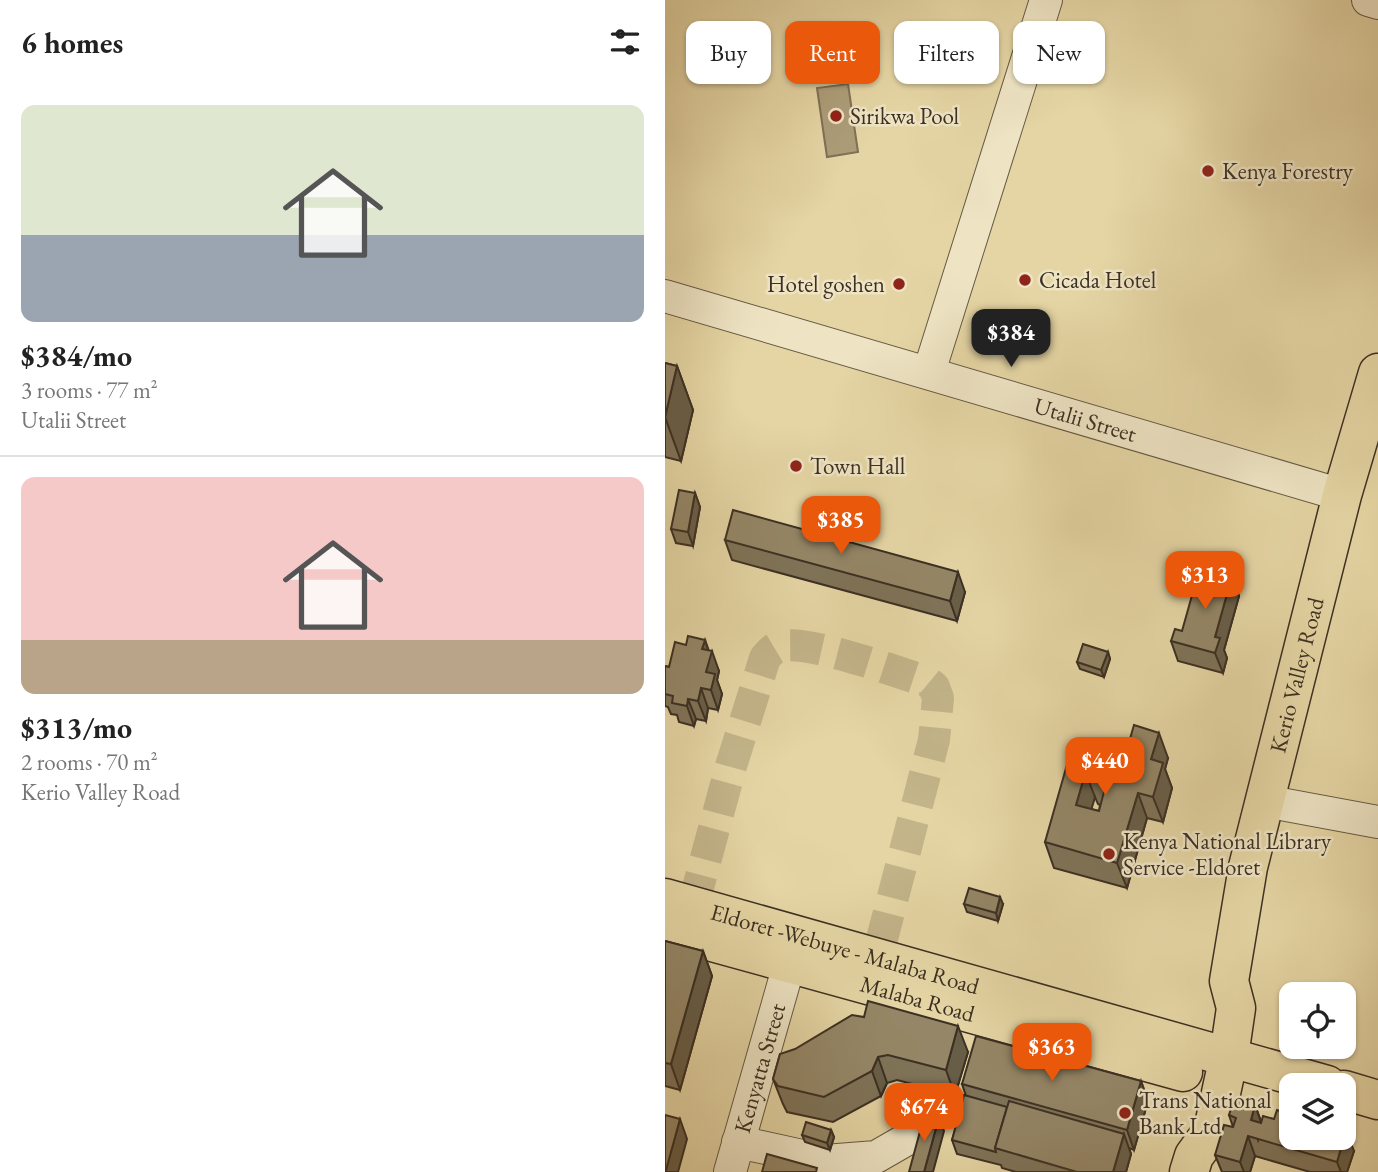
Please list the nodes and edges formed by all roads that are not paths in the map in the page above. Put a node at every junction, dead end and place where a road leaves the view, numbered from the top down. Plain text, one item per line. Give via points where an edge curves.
1 (1046, 0) edge
2 (1367, 0) edge
3 (1378, 3) edge
4 (665, 296) edge
5 (929, 372) junction
6 (1378, 373) edge
7 (1342, 495) junction
8 (1265, 801) junction
9 (1378, 822) edge
10 (665, 898) edge
11 (665, 929) edge
12 (789, 965) junction
13 (1213, 1066) junction
14 (1279, 1077) edge
15 (1356, 1094) edge
16 (1279, 1096) edge
17 (1378, 1100) edge
18 (927, 1117) edge
19 (1356, 1118) edge
20 (1378, 1124) edge
21 (739, 1142) junction
22 (1191, 1164) edge
23 (730, 1172) edge

1 - 5 street
2 - 3 street
4 - 5 street, Utalii Street
5 - 7 street, Utalii Street
6 - 7 main road, Kerio Valley Road
7 - 8 main road, Kerio Valley Road
8 - 9 street
8 - 13 main road, Kerio Valley Road via 1248,867 1229,981 1213,1005
10 - 13 main road, Eldoret -Webuye - Malaba Road
11 - 12 main road, Malaba Road
12 - 13 main road, Malaba Road
12 - 21 street, Kenyatta Street
13 - 14 main road, Malaba Road
13 - 16 main road, Malaba Road
13 - 22 main road via 1213,1130
15 - 17 main road
18 - 21 street via 909,1138 876,1157 825,1161
19 - 20 main road
21 - 23 street, Kenyatta Street

